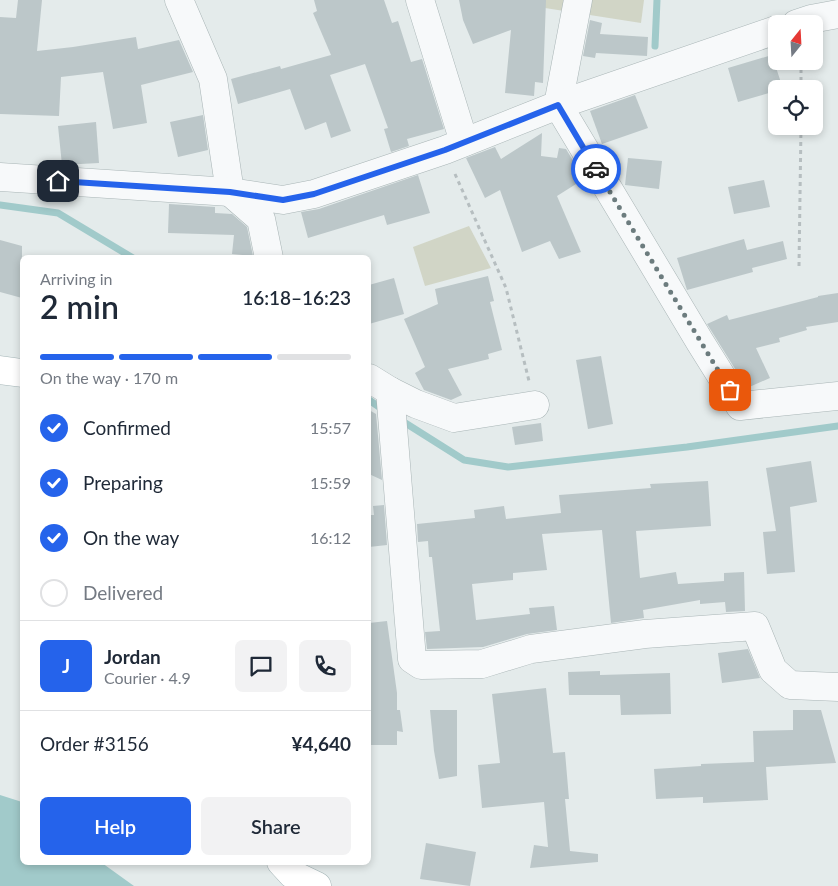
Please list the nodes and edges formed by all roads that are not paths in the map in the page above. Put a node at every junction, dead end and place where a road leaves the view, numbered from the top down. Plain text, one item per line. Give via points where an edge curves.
1 (180, 0) edge
2 (420, 0) edge
3 (578, 0) edge
4 (838, 14) edge
5 (823, 17) edge
6 (768, 33) edge
7 (558, 105) junction
8 (455, 146) junction
9 (0, 177) edge
10 (230, 192) junction
11 (269, 255) edge
12 (0, 370) edge
13 (20, 373) edge
14 (838, 396) edge
15 (386, 403) edge
16 (536, 405) road end
17 (838, 687) edge
18 (284, 865) edge
19 (317, 886) edge

1 - 10 street via 213,79
2 - 8 street
3 - 7 street
4 - 5 street
6 - 7 street
7 - 8 street
7 - 14 street via 740,406
8 - 10 street via 314,194 283,200
9 - 10 street
10 - 11 street via 261,219
12 - 13 main road
15 - 16 street via 416,404 454,418
15 - 17 street via 412,659 421,665 482,664 532,649 645,634 755,626 773,670 790,685
18 - 19 main road via 292,874

